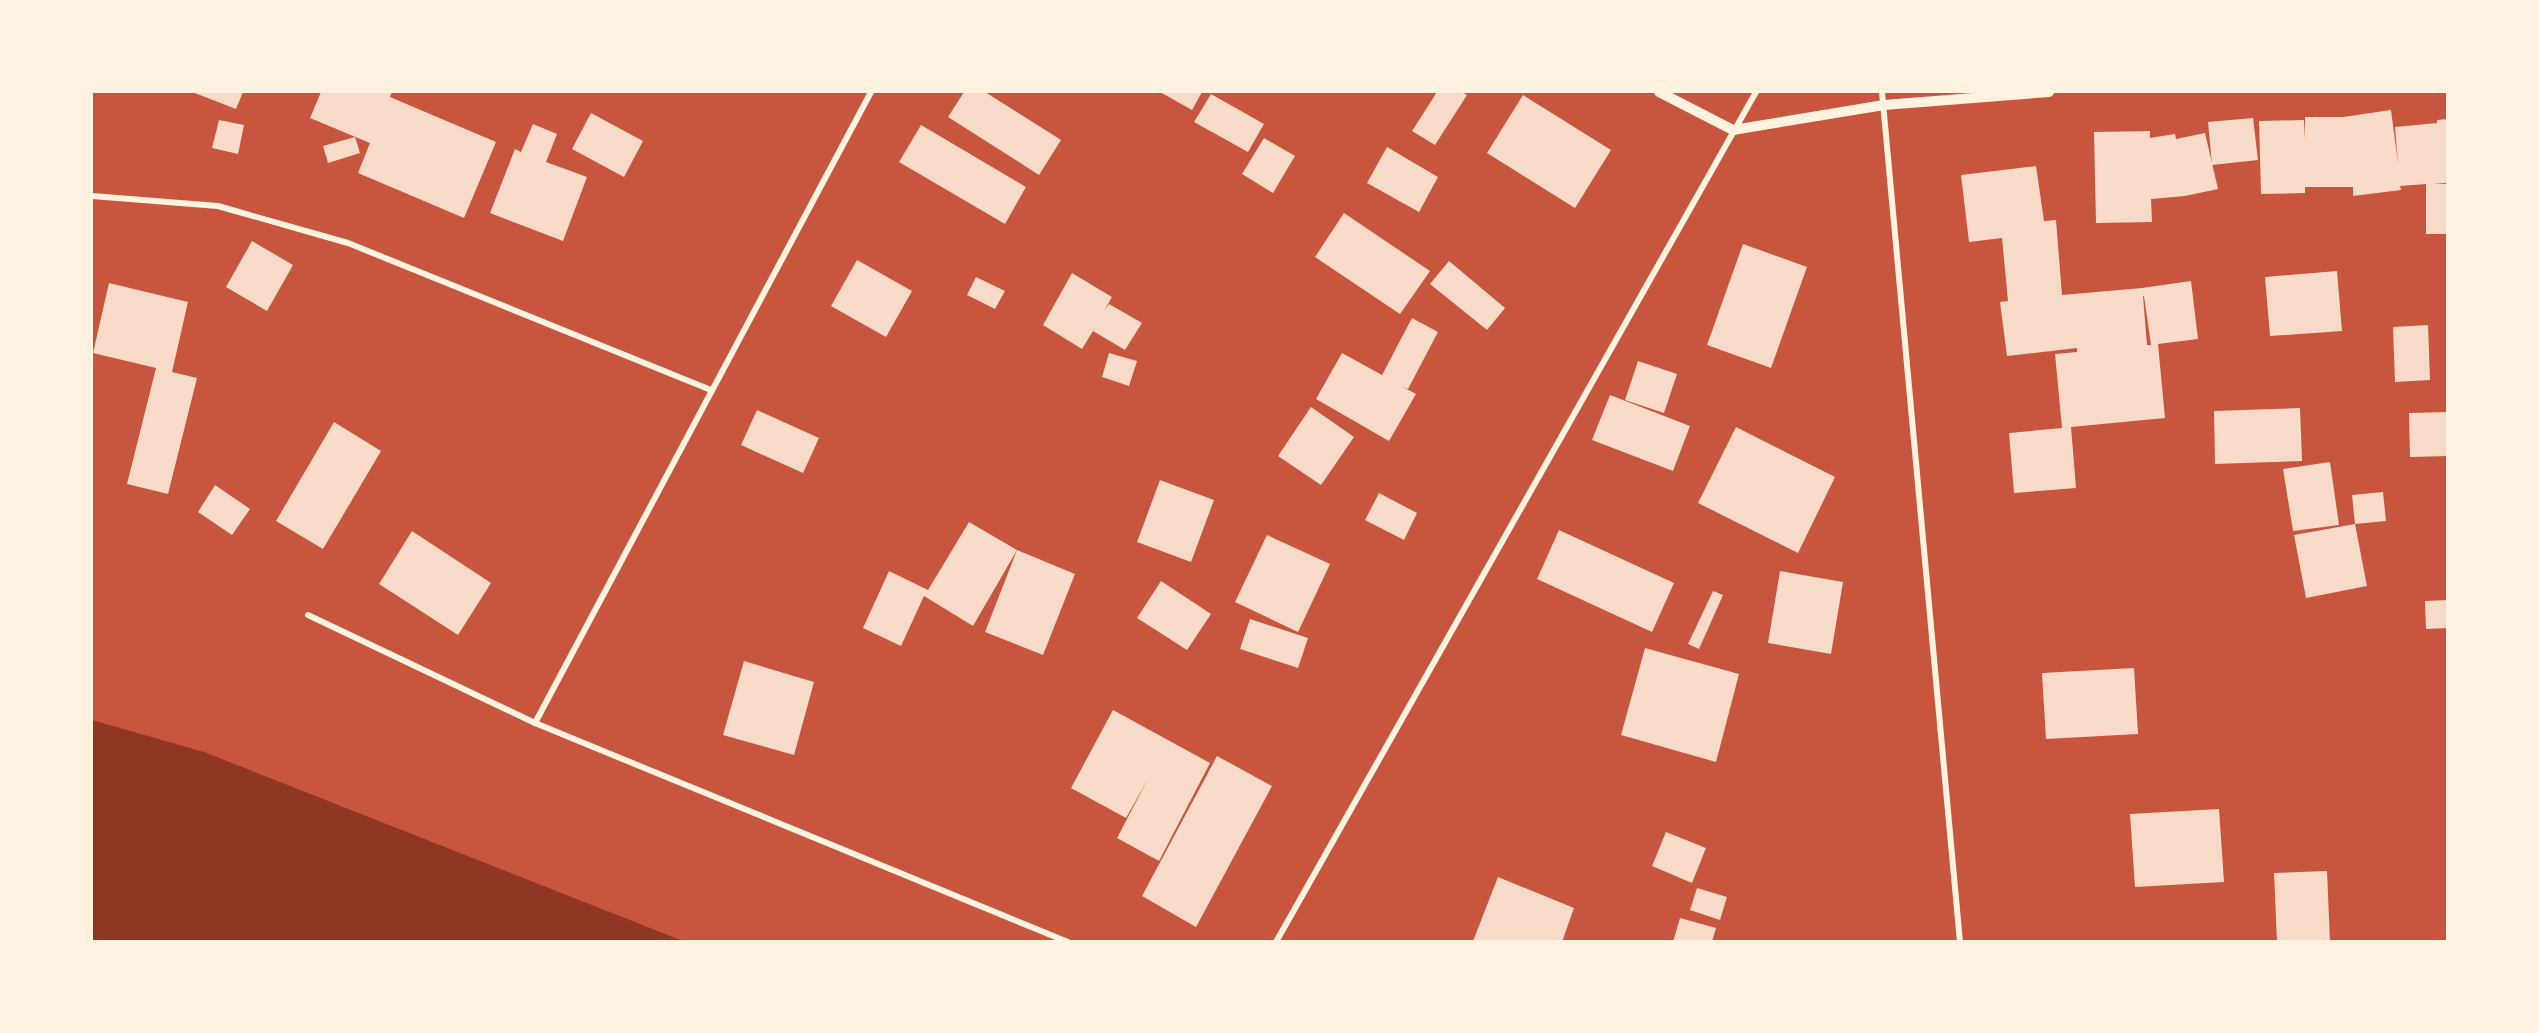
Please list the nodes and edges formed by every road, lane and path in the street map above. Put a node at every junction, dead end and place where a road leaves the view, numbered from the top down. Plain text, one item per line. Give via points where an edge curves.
1 (872, 92) edge
2 (1659, 92) edge
3 (1756, 92) edge
4 (1882, 92) edge
5 (2049, 92) edge
6 (1884, 105) junction
7 (1733, 130) junction
8 (92, 196) edge
9 (711, 390) junction
10 (308, 615) dead end
11 (534, 723) junction
12 (1068, 942) edge
13 (1276, 942) edge
14 (1960, 942) edge

1 - 9 street
2 - 7 street
3 - 7 street
4 - 6 street
5 - 6 street
6 - 7 street
6 - 14 street
7 - 13 street
8 - 9 street via 218,206 348,243
9 - 11 street
10 - 11 street
11 - 12 street

